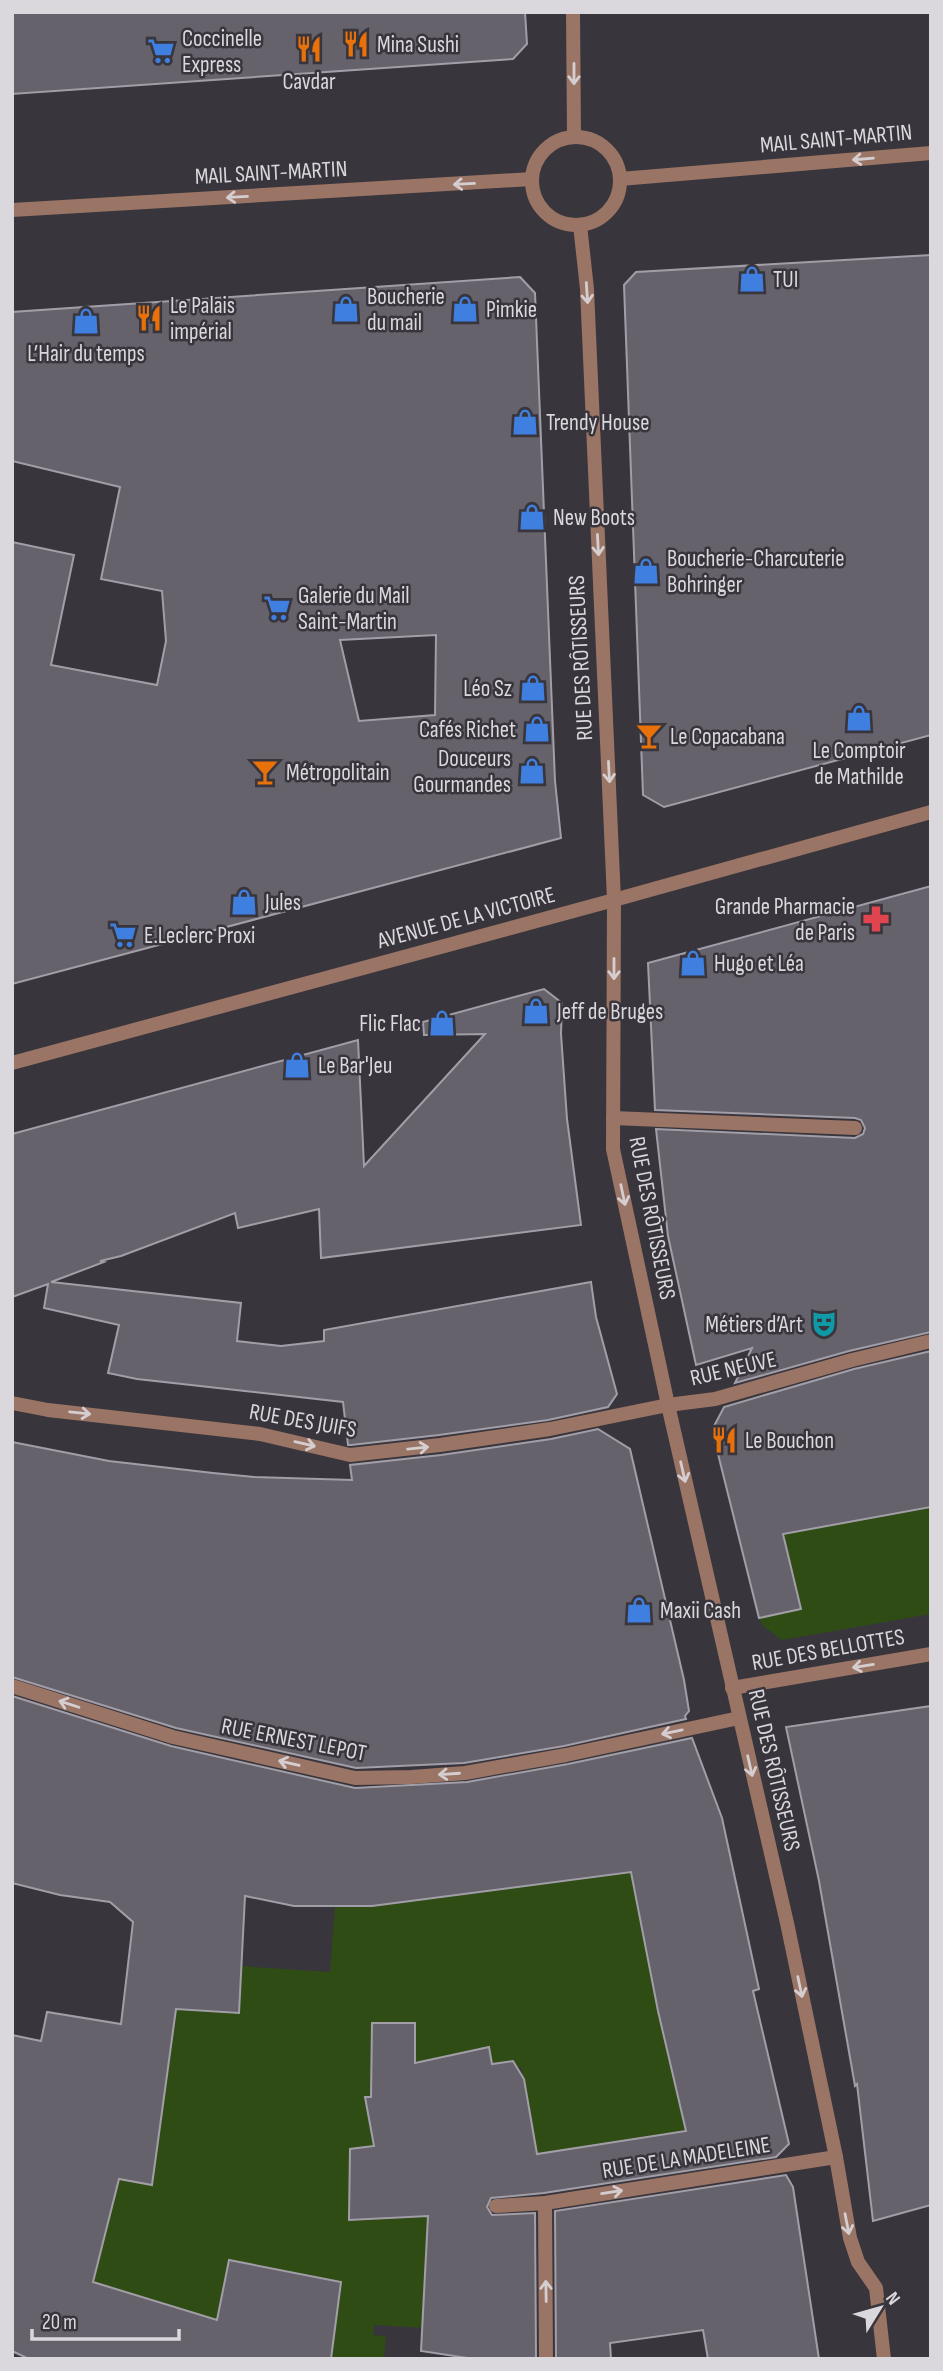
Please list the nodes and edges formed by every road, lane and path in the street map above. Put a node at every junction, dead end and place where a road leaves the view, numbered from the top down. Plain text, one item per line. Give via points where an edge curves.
1 (573, 12) edge
2 (574, 136) junction
3 (931, 153) edge
4 (532, 179) junction
5 (620, 179) junction
6 (12, 210) edge
7 (580, 225) junction
8 (931, 812) edge
9 (614, 900) junction
10 (12, 1063) edge
11 (613, 1118) junction
12 (855, 1128) dead end
13 (931, 1341) edge
14 (12, 1403) edge
15 (668, 1405) junction
16 (931, 1654) edge
17 (12, 1686) edge
18 (732, 1688) junction
19 (739, 1718) junction
20 (836, 2157) junction
21 (545, 2203) junction
22 (496, 2206) dead end
23 (546, 2359) edge
24 (884, 2359) edge

1 -> 2 street
2 - 4 street via 561,139 540,155
2 - 5 street via 588,138 611,153
3 -> 5 street, MAIL SAINT-MARTIN
4 -> 6 street, MAIL SAINT-MARTIN
4 - 7 street via 534,194 552,218
5 - 7 street via 620,190 609,211
7 -> 9 street, RUE DES RÔTISSEURS via 587,289
8 - 9 street, AVENUE DE LA VICTOIRE
9 - 10 street, AVENUE DE LA VICTOIRE
9 -> 11 street, RUE DES RÔTISSEURS
11 - 12 street
11 -> 15 street, RUE DES RÔTISSEURS via 613,1149
13 - 15 street, RUE NEUVE via 715,1399
14 -> 15 street, RUE DES JUIFS via 260,1434 350,1455 550,1429
15 -> 18 street, RUE DES RÔTISSEURS
16 -> 18 street, RUE DES BELLOTTES
19 -> 17 street, RUE ERNEST LEPOT via 465,1773 355,1778 173,1737
18 - 19 street, RUE DES RÔTISSEURS
19 -> 20 street, RUE DES RÔTISSEURS
21 -> 20 street, RUE DE LA MADELEINE
20 -> 24 street, RUE DES RÔTISSEURS via 850,2238 858,2262 876,2288
21 - 22 street, RUE DE LA MADELEINE
23 -> 21 street

